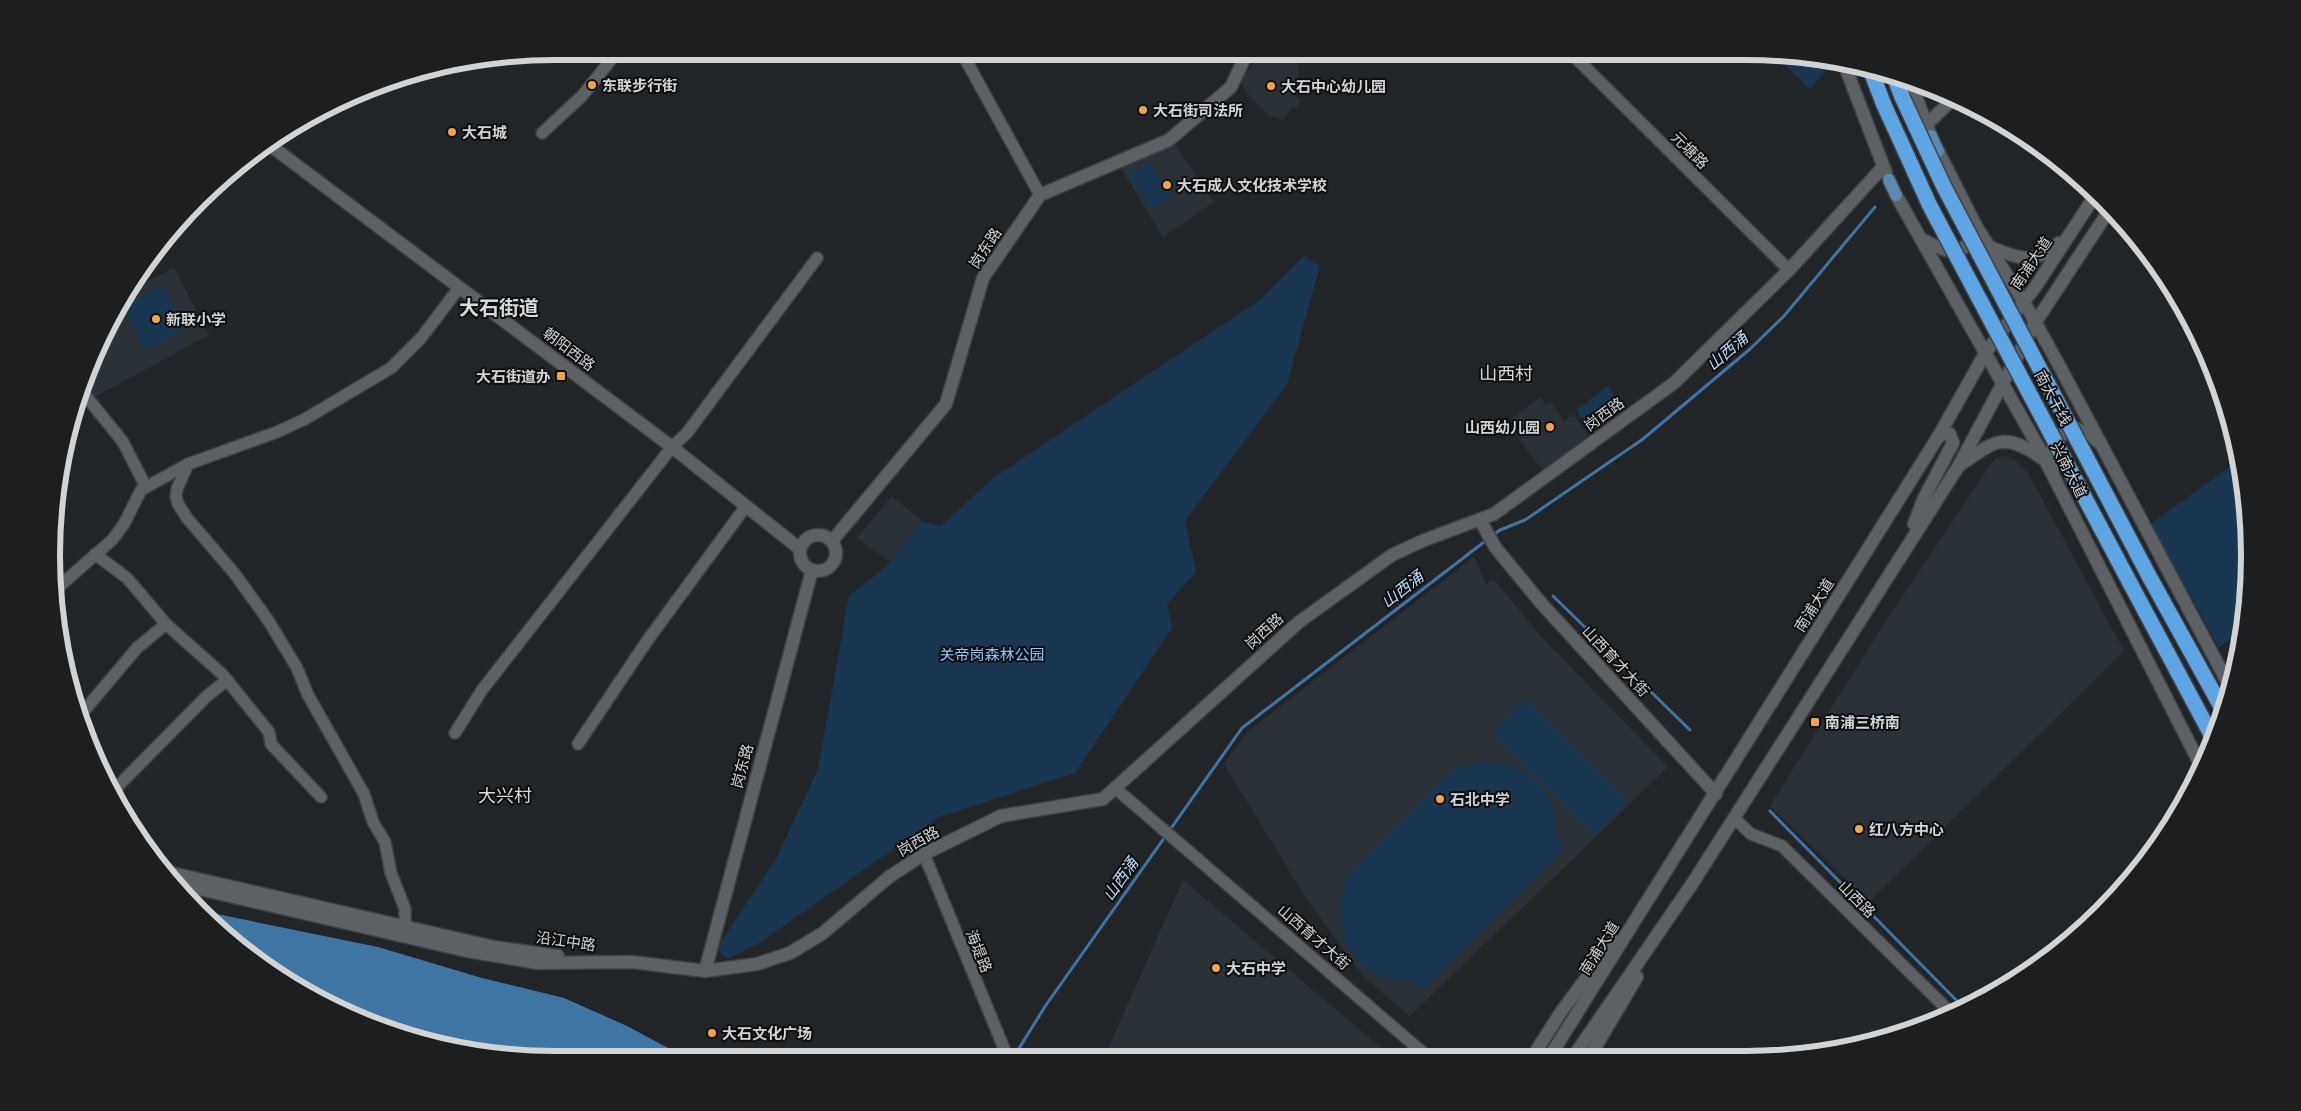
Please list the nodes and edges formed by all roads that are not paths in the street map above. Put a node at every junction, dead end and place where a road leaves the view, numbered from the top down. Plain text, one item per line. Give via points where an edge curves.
1 (611, 60) edge
2 (966, 60) edge
3 (1244, 60) edge
4 (1578, 60) edge
5 (1847, 71) edge
6 (1873, 77) edge
7 (1897, 84) edge
8 (1913, 89) edge
9 (1949, 104) edge
10 (1929, 131) junction
11 (542, 133) dead end
12 (274, 148) edge
13 (1938, 151) joint
14 (1883, 167) junction
15 (1889, 180) joint
16 (1040, 195) junction
17 (1896, 195) joint
18 (2092, 201) edge
19 (2098, 207) edge
20 (2087, 210) junction
21 (2102, 212) edge
22 (2106, 216) edge
23 (2108, 218) edge
24 (2102, 221) junction
25 (1976, 226) junction
26 (1920, 238) junction
27 (1988, 246) junction
28 (817, 258) dead end
29 (1789, 270) junction
30 (459, 288) junction
31 (2024, 302) junction
32 (2035, 324) junction
33 (1986, 352) junction
34 (2003, 383) junction
35 (86, 396) edge
36 (1938, 437) junction
37 (2102, 445) junction
38 (672, 447) junction
39 (2046, 461) junction
40 (188, 464) junction
41 (1958, 467) junction
42 (2054, 475) junction
43 (146, 486) junction
44 (746, 506) junction
45 (1480, 520) junction
46 (832, 541) junction
47 (800, 549) junction
48 (1902, 552) junction
49 (95, 554) junction
50 (812, 570) junction
51 (61, 585) edge
52 (166, 624) junction
53 (2225, 678) edge
54 (227, 680) junction
55 (2219, 702) edge
56 (85, 710) edge
57 (2209, 730) edge
58 (455, 733) dead end
59 (578, 744) dead end
60 (2197, 758) edge
61 (117, 787) dead end
62 (1115, 788) junction
63 (1716, 794) junction
64 (321, 797) dead end
65 (1734, 818) junction
66 (924, 854) junction
67 (1674, 861) junction
68 (177, 874) edge
69 (1692, 884) junction
70 (186, 886) edge
71 (405, 931) junction
72 (601, 962) joint
73 (705, 971) junction
74 (1946, 1008) edge
75 (1005, 1051) edge
76 (1421, 1051) edge
77 (1536, 1051) edge
78 (1553, 1051) edge
79 (1577, 1051) edge
80 (1593, 1051) edge

1 - 11 street via 582,96
2 - 16 street
3 - 16 street via 1231,87 1169,140
4 - 29 street, 元塘路
5 - 14 street
6 - 57 highway, 南大干线, bridge via 1930,206
7 - 55 highway, 南大干线, bridge via 1943,185
8 - 10 street
9 - 10 street
10 - 13 main road
12 - 30 street, 朝阳西路
13 - 25 street
14 - 15 street
14 - 29 street, 岗西路
15 - 17 main road
16 - 46 street, 岗东路 via 983,278 946,404
17 - 26 street, 兴南大道
18 - 20 street, 南浦大道
19 - 20 street
20 - 27 street via 2050,252 2024,258
20 - 31 street, 南浦大道
21 - 24 street
22 - 24 street
23 - 24 street
24 - 32 street
25 - 26 street via 1969,244 1960,250 1948,252
25 - 27 street
26 - 33 street, 兴南大道
27 - 31 street
28 - 38 street via 687,433
29 - 45 street, 岗西路 via 1674,383 1494,514
30 - 38 street, 朝阳西路
30 - 40 street via 421,338 391,368 305,419
31 - 32 street
31 - 33 street, 南浦大道
32 - 34 street
32 - 37 street
33 - 34 street, 兴南大道
33 - 36 street, 南浦大道
34 - 39 street, 兴南大道
34 - 41 street
35 - 43 street via 123,442
36 - 48 street via 1950,434 1954,443 1924,498
36 - 63 street, 南浦大道
37 - 42 street via 2078,429 2063,433 2054,442 2050,454
37 - 53 street
38 - 44 street, 朝阳西路
38 - 58 street via 482,690
39 - 41 street via 2029,448 2002,440
39 - 42 street, 兴南大道
40 - 43 street
40 - 71 street via 177,489 178,504 250,595 297,668 364,794 385,842 391,873 405,908
41 - 48 street
42 - 60 street, 兴南大道
43 - 49 street via 112,540
44 - 47 street, 朝阳西路
44 - 59 street via 647,641
45 - 62 street, 岗西路 via 1392,555 1299,622
45 - 63 street, 山西育才大街 via 1495,547 1541,603
46 - 47 street via 815,534 803,541
46 - 50 street via 836,553 832,565 821,571
47 - 50 street via 801,561
48 - 65 street
49 - 51 street
49 - 52 street via 127,578
50 - 73 street, 岗东路
52 - 54 street
52 - 56 street via 137,648
54 - 61 street
54 - 64 street via 269,732 271,744
62 - 66 street, 岗西路 via 1103,799 1001,816
62 - 76 street, 山西育才大街
63 - 67 street, 南浦大道
65 - 69 street
65 - 74 street, 山西路 via 1751,834 1782,846
66 - 73 street, 岗西路 via 790,953 757,964
66 - 75 street, 海堤路
67 - 77 street via 1561,1012
67 - 78 street, 南浦大道
68 - 71 street, 沿江中路
69 - 79 street
69 - 80 street
70 - 71 street, 沿江中路
71 - 72 street, 沿江中路
72 - 73 street, 岗西路 via 632,962

